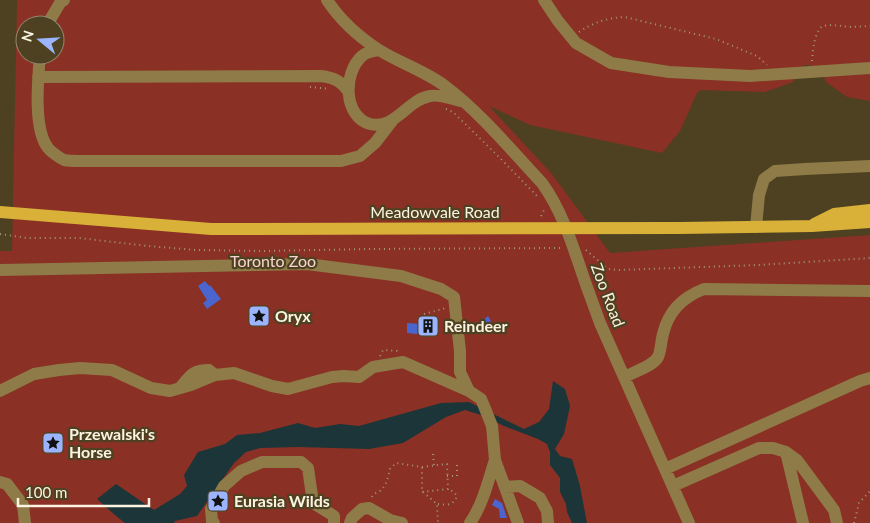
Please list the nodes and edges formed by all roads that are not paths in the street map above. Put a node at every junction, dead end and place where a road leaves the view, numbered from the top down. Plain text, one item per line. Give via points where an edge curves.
1 (64, 0) edge
2 (327, 0) edge
3 (544, 0) edge
4 (53, 15) edge
5 (380, 50) junction
6 (39, 65) edge
7 (870, 68) edge
8 (38, 77) junction
9 (343, 90) junction
10 (463, 101) junction
11 (392, 121) junction
12 (870, 166) edge
13 (870, 210) edge
14 (0, 212) edge
15 (870, 222) edge
16 (847, 224) junction
17 (756, 226) junction
18 (812, 226) junction
19 (870, 228) edge
20 (566, 229) junction
21 (0, 270) edge
22 (870, 291) edge
23 (624, 377) junction
24 (870, 378) edge
25 (0, 391) edge
26 (469, 391) junction
27 (786, 452) junction
28 (495, 460) junction
29 (665, 469) junction
30 (0, 482) edge
31 (673, 486) junction
32 (505, 487) junction
33 (25, 523) edge
34 (214, 523) edge
35 (334, 523) edge
36 (350, 523) edge
37 (402, 523) edge
38 (470, 523) edge
39 (518, 523) edge
40 (548, 523) edge
41 (689, 523) edge
42 (803, 523) edge
43 (836, 523) edge

1 - 4 street
2 - 5 street, Zoo Road via 345,23
3 - 7 street via 576,43 611,63 669,72 750,76
5 - 9 street via 363,54
5 - 10 street, Zoo Road via 444,85
6 - 8 street
8 - 9 street via 320,76 343,84
8 - 11 street via 39,125 49,150 64,160 341,161 360,156
9 - 11 street via 361,120 375,125
10 - 11 street via 432,96 417,100
10 - 20 street, Zoo Road via 542,183
12 - 17 street via 775,172 764,179
13 - 18 main road via 834,214
14 - 20 main road, Meadowvale Road via 211,229
15 - 16 main road, Meadowvale Road
16 - 18 main road, Meadowvale Road
16 - 19 main road
17 - 18 main road, Meadowvale Road
17 - 20 main road, Meadowvale Road
20 - 23 street, Zoo Road via 600,323
21 - 26 street via 307,264 401,276 441,289 454,297 460,372
22 - 23 street via 704,290 689,296 671,315 657,358
23 - 29 street, Zoo Road
24 - 29 street
25 - 26 street via 34,374 80,368 112,370 151,388 170,392 215,375 234,373 288,389 332,377 359,377 373,367 403,362
26 - 28 street via 481,399 492,426
27 - 31 street via 759,448
27 - 42 street
27 - 43 street via 796,460 834,510
28 - 32 street
28 - 38 street via 483,498
29 - 31 street, Zoo Road
30 - 33 street via 7,484 23,505
31 - 41 street, Zoo Road
32 - 39 street
32 - 40 street via 520,486 540,498 547,511
34 - 35 street via 211,509 224,486 240,471 262,462 301,462 308,468 313,504 334,516
36 - 37 street via 362,509 369,508

